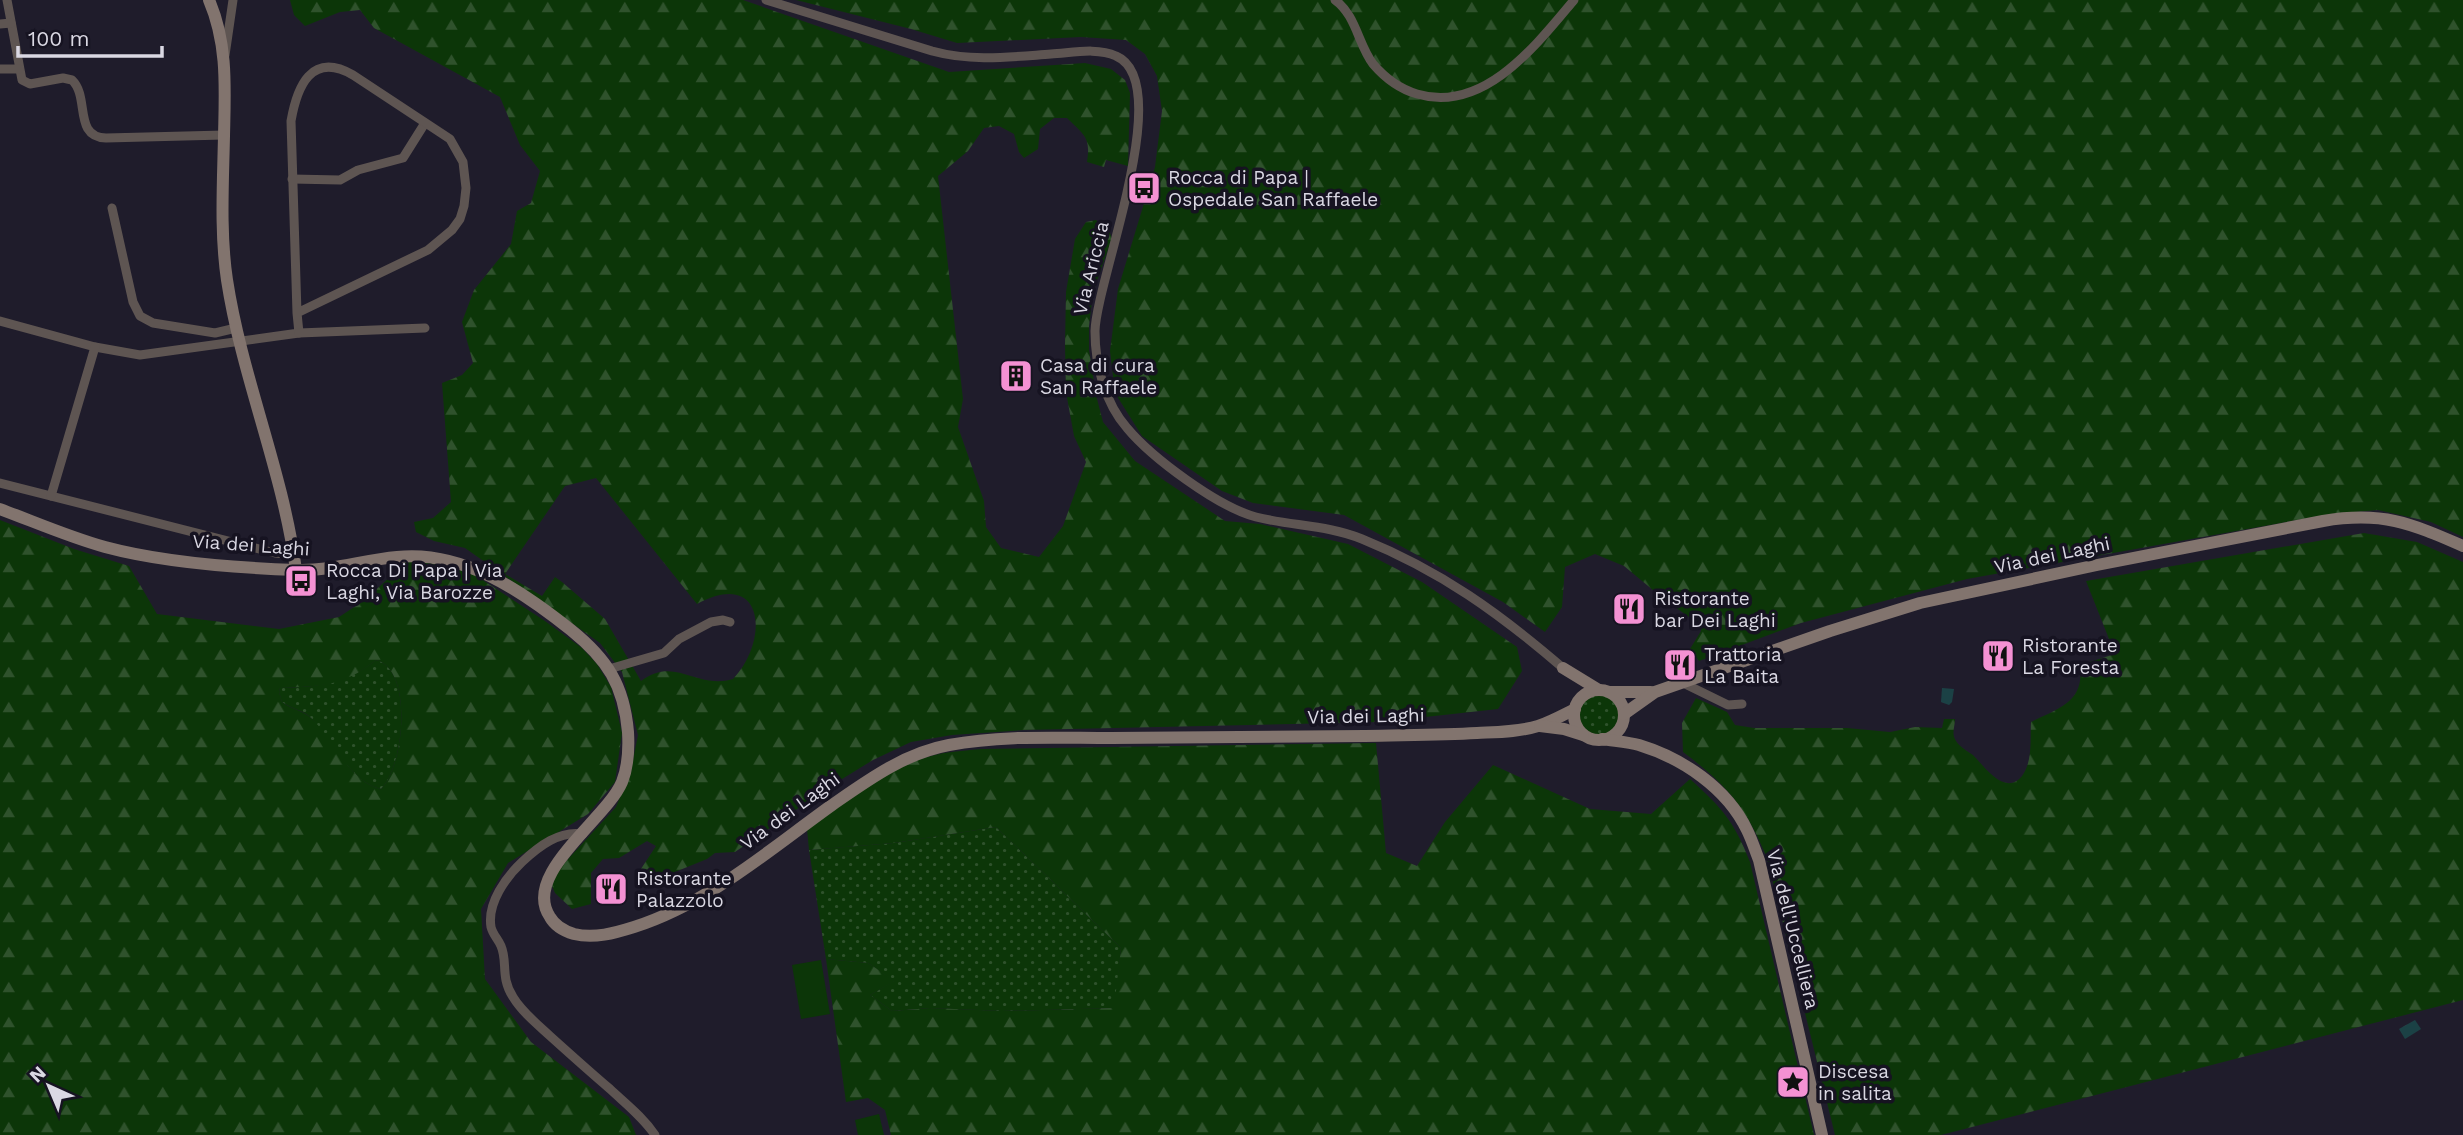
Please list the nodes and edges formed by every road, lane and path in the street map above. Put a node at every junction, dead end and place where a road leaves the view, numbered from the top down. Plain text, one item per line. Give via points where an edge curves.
1 (7, 0) edge
2 (209, 0) edge
3 (233, 0) edge
4 (766, 0) edge
5 (1335, 0) edge
6 (1574, 0) edge
7 (11, 23) junction
8 (0, 24) edge
9 (224, 60) junction
10 (0, 69) edge
11 (19, 69) junction
12 (425, 123) junction
13 (224, 135) junction
14 (292, 179) junction
15 (112, 208) dead end
16 (298, 313) junction
17 (0, 321) edge
18 (425, 328) dead end
19 (299, 333) junction
20 (238, 335) junction
21 (95, 347) junction
22 (0, 483) edge
23 (51, 496) junction
24 (0, 509) edge
25 (2463, 547) edge
26 (294, 555) junction
27 (296, 570) junction
28 (730, 622) dead end
29 (1563, 668) junction
30 (609, 669) junction
31 (1681, 682) junction
32 (1604, 691) junction
33 (1655, 692) junction
34 (1742, 704) dead end
35 (1576, 706) junction
36 (1623, 717) junction
37 (1539, 726) junction
38 (1586, 736) junction
39 (1602, 739) junction
40 (1639, 745) junction
41 (583, 834) junction
42 (655, 1135) edge
43 (1822, 1135) edge

1 - 7 street
2 - 9 main road
3 - 9 street
4 - 29 street, Via Ariccia via 960,57 1094,52 1127,63 1139,91 1135,145 1126,205 1095,330 1102,377 1122,423 1150,451 1224,503 1256,517 1332,529 1384,549 1491,608
5 - 6 street via 1348,12 1365,52 1382,74 1413,93 1441,98 1467,94 1497,77 1530,50
7 - 8 street
7 - 11 street
9 - 13 main road
10 - 11 street
11 - 13 street via 28,84 63,78 75,82 85,126 99,138
12 - 14 street via 403,158 358,170 340,180
12 - 14 street via 348,73 333,68 314,72 301,83 292,116
12 - 16 street via 450,139 463,163 466,188 460,219 428,250
13 - 20 main road via 223,228
14 - 16 street
15 - 20 street via 140,316 153,323
16 - 19 street
17 - 21 street
18 - 19 street
19 - 20 street
20 - 21 street via 144,355
20 - 26 main road
21 - 23 street
22 - 23 street
23 - 26 street
24 - 27 main road, Via dei Laghi via 124,551
25 - 31 main road, Via dei Laghi via 2389,519 2330,520 1954,594
26 - 27 main road
27 - 30 main road, Via dei Laghi via 413,556 457,562 487,575 552,616 587,643
28 - 30 street via 711,622 664,653
29 - 32 main road, Via Ariccia
29 - 35 main road, Via Ariccia
30 - 41 main road, Via dei Laghi via 624,705 627,766 612,800
31 - 33 main road, Via dei Laghi
31 - 34 street via 1727,705
32 - 33 main road, Via dei Laghi
32 - 35 main road via 1585,694
32 - 36 main road via 1620,701
33 - 36 main road, Via dei Laghi
35 - 37 main road, Via dei Laghi
35 - 38 main road via 1575,721
36 - 39 main road via 1615,733
36 - 40 main road
37 - 38 main road, Via dei Laghi
37 - 41 main road, Via dei Laghi via 1408,736 1007,738 939,747 899,762 860,785 692,903 605,935 564,930 544,905 548,876
38 - 39 main road
39 - 40 main road, Via dell'Uccelliera
40 - 43 main road, Via dell'Uccelliera via 1697,772 1746,828 1759,860
41 - 42 street via 557,837 514,869 496,899 492,929 503,951 505,981 517,1003

